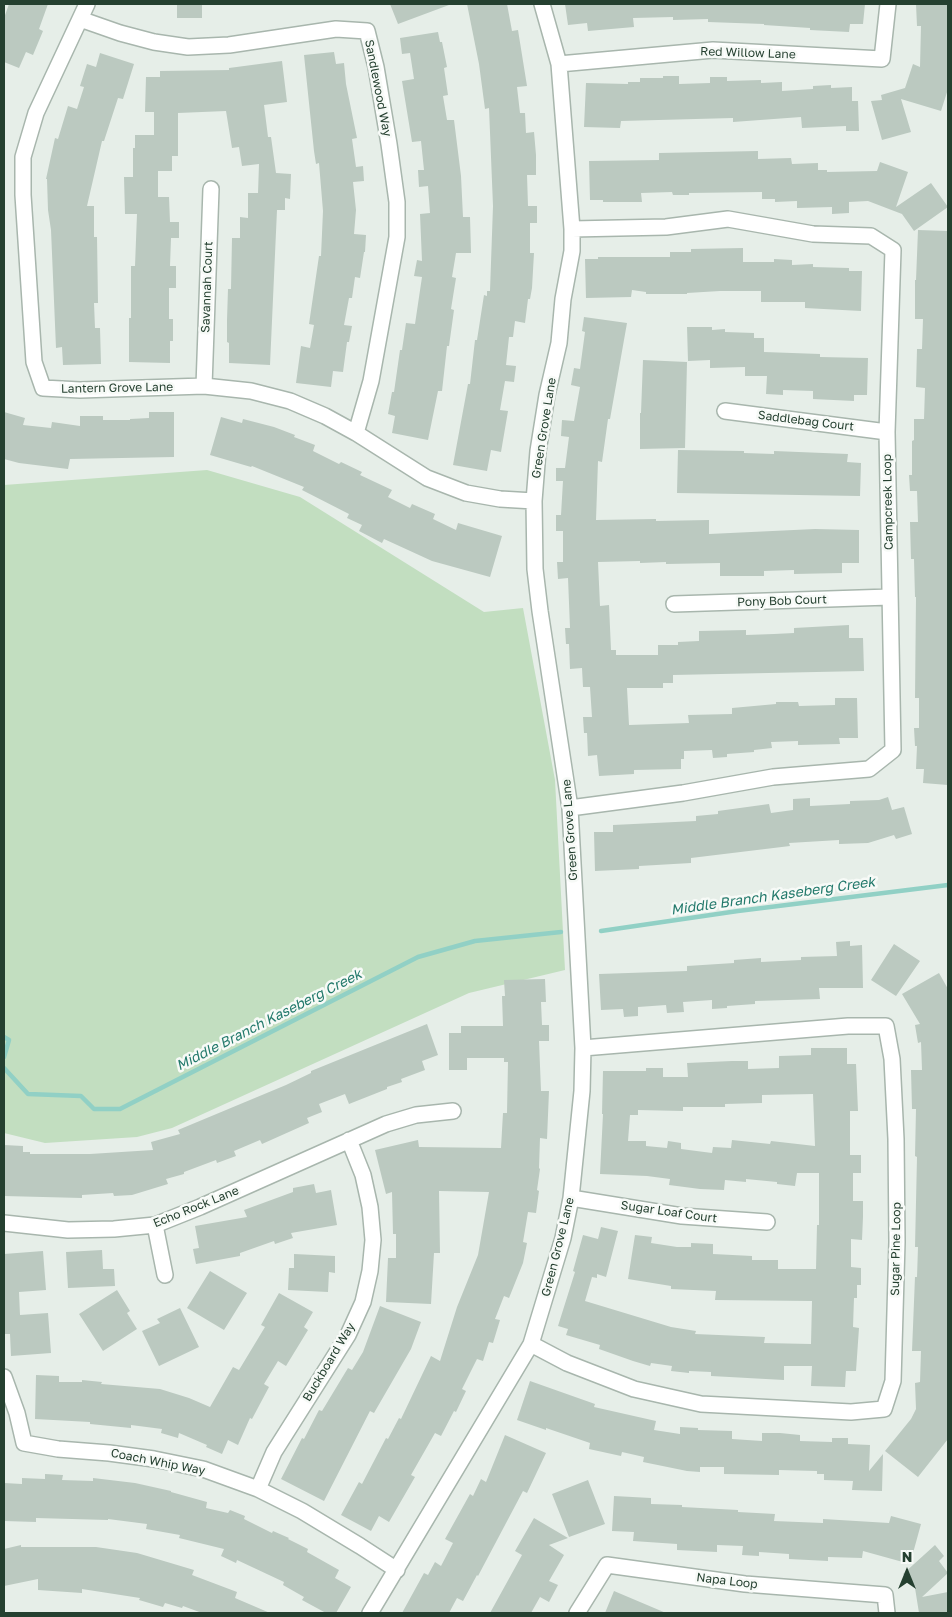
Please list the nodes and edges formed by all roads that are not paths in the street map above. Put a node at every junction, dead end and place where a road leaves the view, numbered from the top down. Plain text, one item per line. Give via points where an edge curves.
1 (87, 4) edge
2 (542, 4) edge
3 (888, 4) edge
4 (80, 19) junction
5 (559, 64) junction
6 (212, 189) dead end
7 (572, 229) junction
8 (204, 386) junction
9 (725, 411) dead end
10 (887, 432) junction
11 (356, 433) junction
12 (534, 501) junction
13 (890, 597) junction
14 (674, 604) dead end
15 (570, 808) junction
16 (583, 1048) junction
17 (453, 1111) dead end
18 (349, 1140) junction
19 (571, 1198) junction
20 (767, 1222) dead end
21 (4, 1223) edge
22 (155, 1225) junction
23 (165, 1275) dead end
24 (531, 1344) junction
25 (4, 1377) edge
26 (258, 1488) junction
27 (396, 1570) junction
28 (370, 1613) edge
29 (577, 1613) edge
30 (887, 1613) edge

1 - 4 street, Lantern Grove Lane
2 - 5 street, Green Grove Lane
3 - 5 street, Red Willow Lane via 882,59 713,50
4 - 8 street, Lantern Grove Lane via 36,112 24,157 23,195 34,362 44,388
4 - 11 street, Sandlewood Way via 120,34 188,47 229,45 336,29 367,31 376,67 397,202 396,237 371,381
5 - 7 street, Green Grove Lane
6 - 8 street, Savannah Court
7 - 10 street, Campcreek Loop via 666,227 728,219 813,234 871,236 893,250
7 - 12 street, Green Grove Lane via 572,251 559,343 538,451
8 - 11 street, Lantern Grove Lane via 251,391 290,401
9 - 10 street, Saddlebag Court
10 - 13 street, Campcreek Loop
11 - 12 street, Lantern Grove Lane via 427,478 466,493
12 - 15 street, Green Grove Lane via 535,569
13 - 14 street, Pony Bob Court
13 - 15 street, Campcreek Loop via 893,750 869,769 773,776 682,793
15 - 16 street, Green Grove Lane
16 - 19 street, Green Grove Lane via 582,1092
16 - 24 street, Sugar Pine Loop via 848,1026 886,1026 892,1059 896,1139 893,1381 884,1409 851,1412 701,1404 634,1389 567,1363
17 - 18 street, Echo Rock Lane via 416,1115
18 - 22 street, Echo Rock Lane
18 - 26 street, Buckboard Way via 363,1175 370,1207 370,1271 363,1302 348,1335 274,1452
19 - 20 street, Sugar Loaf Court via 682,1216
19 - 24 street, Green Grove Lane via 563,1238
21 - 22 street, Echo Rock Lane via 68,1230
22 - 23 street
24 - 27 street, Green Grove Lane
25 - 26 street, Coach Whip Way via 24,1443 154,1459 203,1469
26 - 27 street, Coach Whip Way via 302,1511
27 - 28 street, Green Grove Lane
29 - 30 street, Napa Loop via 607,1565 745,1584 886,1595

